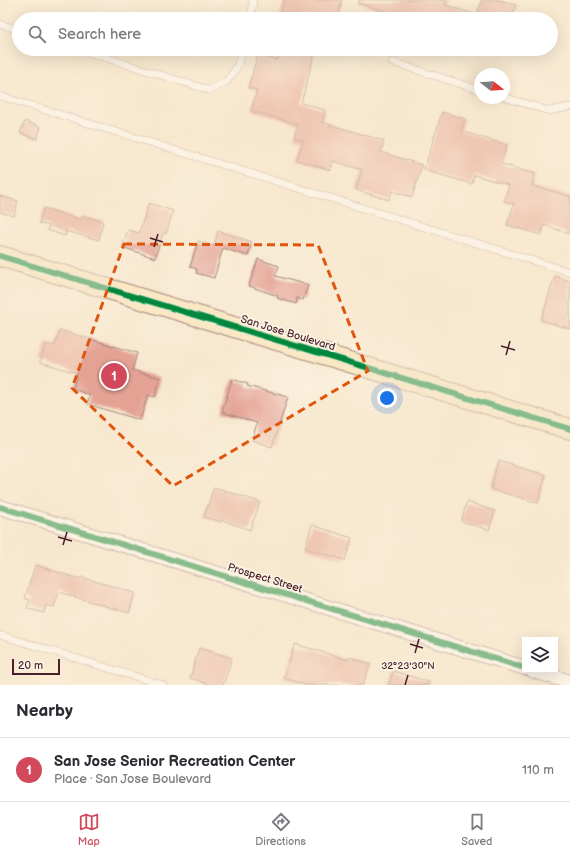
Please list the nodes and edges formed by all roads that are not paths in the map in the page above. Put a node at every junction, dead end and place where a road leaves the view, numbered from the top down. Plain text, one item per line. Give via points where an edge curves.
1 (253, 0) edge
2 (252, 12) edge
3 (0, 24) edge
4 (12, 28) edge
5 (100, 56) edge
6 (241, 56) edge
7 (392, 62) dead end
8 (474, 88) edge
9 (0, 96) edge
10 (510, 99) edge
11 (570, 107) edge
12 (0, 256) edge
13 (570, 272) edge
14 (570, 429) edge
15 (0, 507) edge
16 (0, 636) edge
17 (522, 667) edge
18 (542, 673) edge
19 (570, 682) edge
20 (163, 685) edge

1 - 2 lane
3 - 4 lane
5 - 6 lane via 209,90 226,82 237,67
7 - 8 lane
9 - 13 lane
10 - 11 lane via 549,111
12 - 14 street, San Jose Boulevard
15 - 17 street, Prospect Street
16 - 20 lane
18 - 19 street

